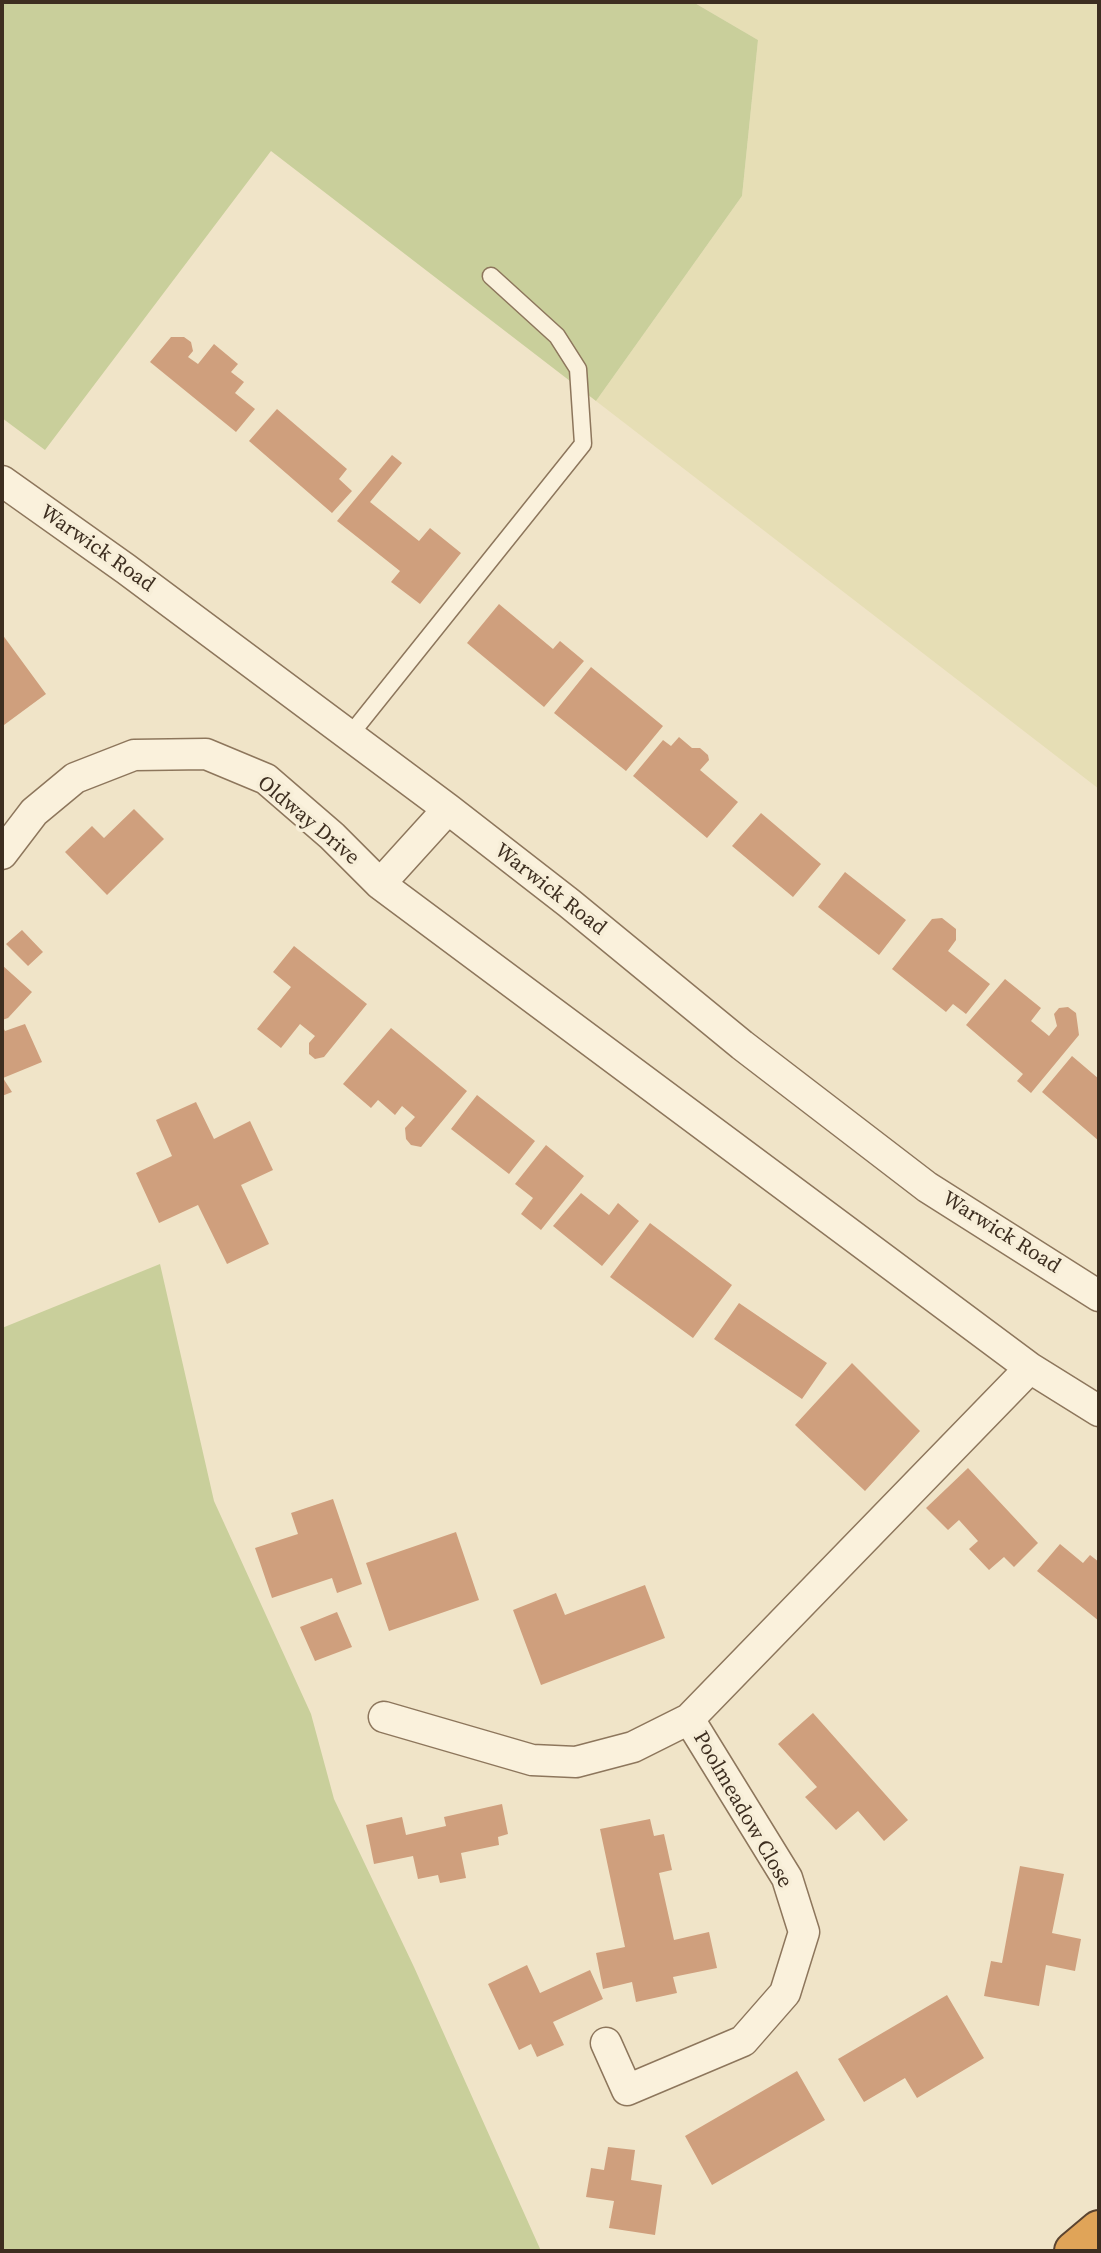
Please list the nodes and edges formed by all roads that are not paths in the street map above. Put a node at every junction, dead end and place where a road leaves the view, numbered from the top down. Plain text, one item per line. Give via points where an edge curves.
1 (491, 276) dead end
2 (2, 481) edge
3 (350, 735) junction
4 (448, 809) junction
5 (2, 854) edge
6 (380, 884) junction
7 (1099, 1296) edge
8 (1030, 1368) junction
9 (1099, 1411) edge
10 (384, 1717) dead end
11 (689, 1719) junction
12 (606, 2043) dead end
13 (1099, 2230) edge
14 (1074, 2251) edge

1 - 3 lane via 557,336 578,369 583,444
2 - 3 street, Warwick Road
3 - 4 street, Warwick Road
4 - 6 street
4 - 7 street, Warwick Road via 927,1187
5 - 6 street, Oldway Drive via 34,812 75,778 134,755 206,754 266,779
6 - 8 street
8 - 9 street
8 - 11 street, Poolmeadow Close
10 - 11 street, Poolmeadow Close via 532,1760 576,1762 633,1747
11 - 12 street, Poolmeadow Close via 787,1878 804,1932 785,1993 743,2041 627,2090
13 - 14 highway

